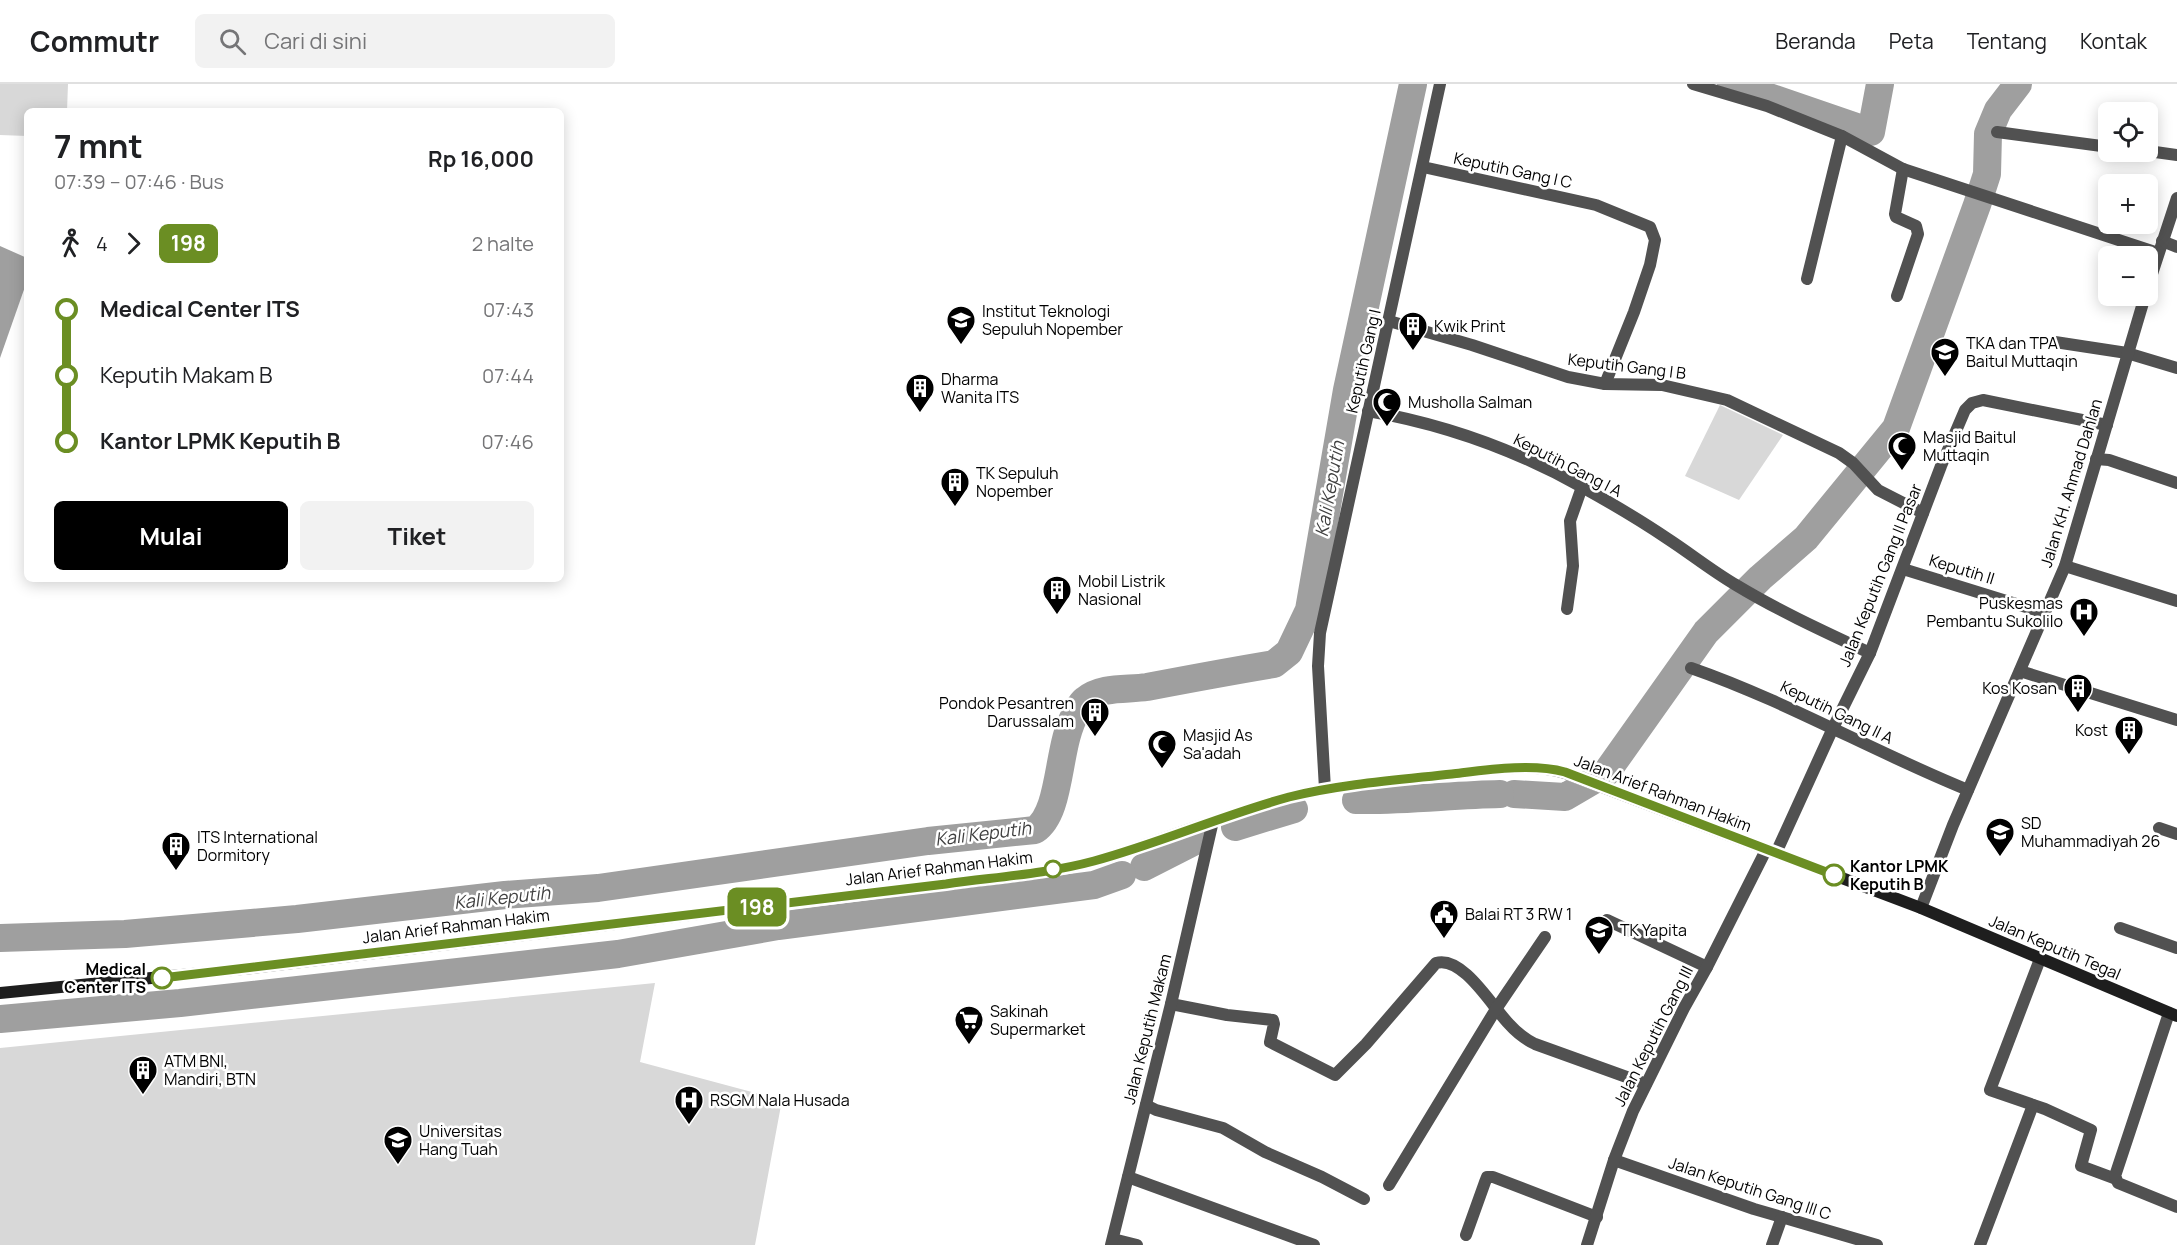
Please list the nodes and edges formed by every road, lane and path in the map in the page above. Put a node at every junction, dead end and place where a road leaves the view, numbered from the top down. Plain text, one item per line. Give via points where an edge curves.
1 (1440, 84) edge
2 (1693, 84) edge
3 (1997, 132) dead end
4 (1842, 136) junction
5 (2098, 146) edge
6 (2158, 153) edge
7 (2177, 155) edge
8 (1423, 167) junction
9 (1903, 169) junction
10 (2177, 198) edge
11 (2160, 247) junction
12 (2177, 247) edge
13 (2158, 254) edge
14 (1807, 279) dead end
15 (1897, 296) dead end
16 (2142, 306) edge
17 (1389, 321) junction
18 (2055, 342) dead end
19 (2127, 353) junction
20 (2177, 368) edge
21 (1605, 384) junction
22 (1368, 411) junction
23 (2107, 426) junction
24 (2096, 459) junction
25 (2177, 483) edge
26 (1582, 486) junction
27 (1923, 513) junction
28 (2065, 566) junction
29 (1903, 568) junction
30 (2177, 601) edge
31 (1567, 609) dead end
32 (2045, 613) junction
33 (1870, 653) junction
34 (1690, 668) dead end
35 (2020, 671) junction
36 (2177, 720) edge
37 (1833, 728) junction
38 (1326, 789) junction
39 (1968, 790) junction
40 (1213, 821) junction
41 (2160, 828) dead end
42 (2177, 834) edge
43 (1771, 852) junction
44 (1921, 908) junction
45 (1606, 920) dead end
46 (2120, 928) dead end
47 (1545, 937) dead end
48 (2177, 948) edge
49 (2040, 959) junction
50 (1707, 968) junction
51 (0, 993) edge
52 (1171, 1004) junction
53 (1496, 1009) junction
54 (2173, 1014) edge
55 (1646, 1084) junction
56 (1146, 1105) junction
57 (2033, 1105) junction
58 (1614, 1160) junction
59 (1128, 1178) junction
60 (2116, 1179) junction
61 (1389, 1185) dead end
62 (1364, 1200) dead end
63 (2177, 1207) edge
64 (1597, 1217) junction
65 (1782, 1217) junction
66 (1466, 1235) dead end
67 (1112, 1242) edge
68 (1137, 1245) edge
69 (1314, 1245) edge
70 (1587, 1245) edge
71 (1772, 1245) edge
72 (1877, 1245) edge
73 (1980, 1245) edge

1 - 8 street, Keputih Gang I
2 - 4 street via 1767,106
3 - 5 street
4 - 9 street
4 - 14 street
6 - 7 street
8 - 17 street, Keputih Gang I
8 - 21 street, Keputih Gang I C via 1596,205 1647,224 1654,232 1650,265
9 - 11 street
9 - 15 street via 1895,214 1916,226 1918,234
10 - 11 street
11 - 12 street
11 - 13 street
16 - 19 street, Jalan KH. Ahmad Dahlan
17 - 21 street, Keputih Gang I B via 1568,377
17 - 22 street, Keputih Gang I
18 - 19 street
19 - 20 street
19 - 23 street, Jalan KH. Ahmad Dahlan
21 - 27 street, Keputih Gang I B via 1662,385 1727,400 1839,453 1854,463 1871,485
22 - 26 street, Keputih Gang I A via 1477,439
22 - 38 street, Keputih Gang I via 1318,652
23 - 24 street, Jalan KH. Ahmad Dahlan
23 - 27 street, Jalan Keputih Gang II Pasar via 1983,400 1972,403 1961,416
24 - 25 street
24 - 28 street, Jalan KH. Ahmad Dahlan
26 - 31 street via 1570,521 1573,566
26 - 33 street, Keputih Gang I A via 1753,595
27 - 29 street, Jalan Keputih Gang II Pasar
28 - 30 street
28 - 32 street, Jalan KH. Ahmad Dahlan
29 - 32 street, Keputih II
29 - 33 street, Jalan Keputih Gang II Pasar
32 - 35 street, Jalan KH. Ahmad Dahlan
33 - 37 street, Jalan Keputih Gang II Pasar
34 - 37 street, Keputih Gang II A via 1748,689
35 - 36 street
35 - 39 street, Jalan KH. Ahmad Dahlan
37 - 39 street, Keputih Gang II A
37 - 43 street, Jalan Keputih Gang II Pasar
38 - 40 main road, Jalan Arief Rahman Hakim
38 - 43 main road, Jalan Arief Rahman Hakim via 1483,771 1553,769
39 - 44 street, Jalan KH. Ahmad Dahlan
40 - 51 main road, Jalan Arief Rahman Hakim via 1124,852 1036,872 262,967
40 - 52 street, Jalan Keputih Makam
41 - 42 street
43 - 44 main road, Jalan Arief Rahman Hakim
43 - 50 street, Jalan Keputih Gang III
44 - 49 main road, Jalan Keputih Tegal
45 - 50 street
46 - 48 street
47 - 53 street
49 - 54 main road, Jalan Keputih Tegal
49 - 57 street via 1990,1089
50 - 55 street, Jalan Keputih Gang III
52 - 53 street via 1273,1020 1269,1040 1332,1074 1337,1074 1438,962 1450,964 1473,981
52 - 56 street, Jalan Keputih Makam
53 - 55 street via 1529,1041
53 - 61 street
54 - 60 street via 2115,1172
55 - 58 street, Jalan Keputih Gang III
56 - 59 street, Jalan Keputih Makam
56 - 62 street via 1223,1128
57 - 60 street via 2091,1130 2081,1166
57 - 73 street
58 - 64 street, Jalan Keputih Gang III
58 - 65 street, Jalan Keputih Gang III C
59 - 67 street, Jalan Keputih Makam
59 - 69 street
60 - 63 street
64 - 66 street via 1493,1177 1485,1182
64 - 70 street, Jalan Keputih Gang III
65 - 71 street
65 - 72 street, Jalan Keputih Gang III C
67 - 68 street

